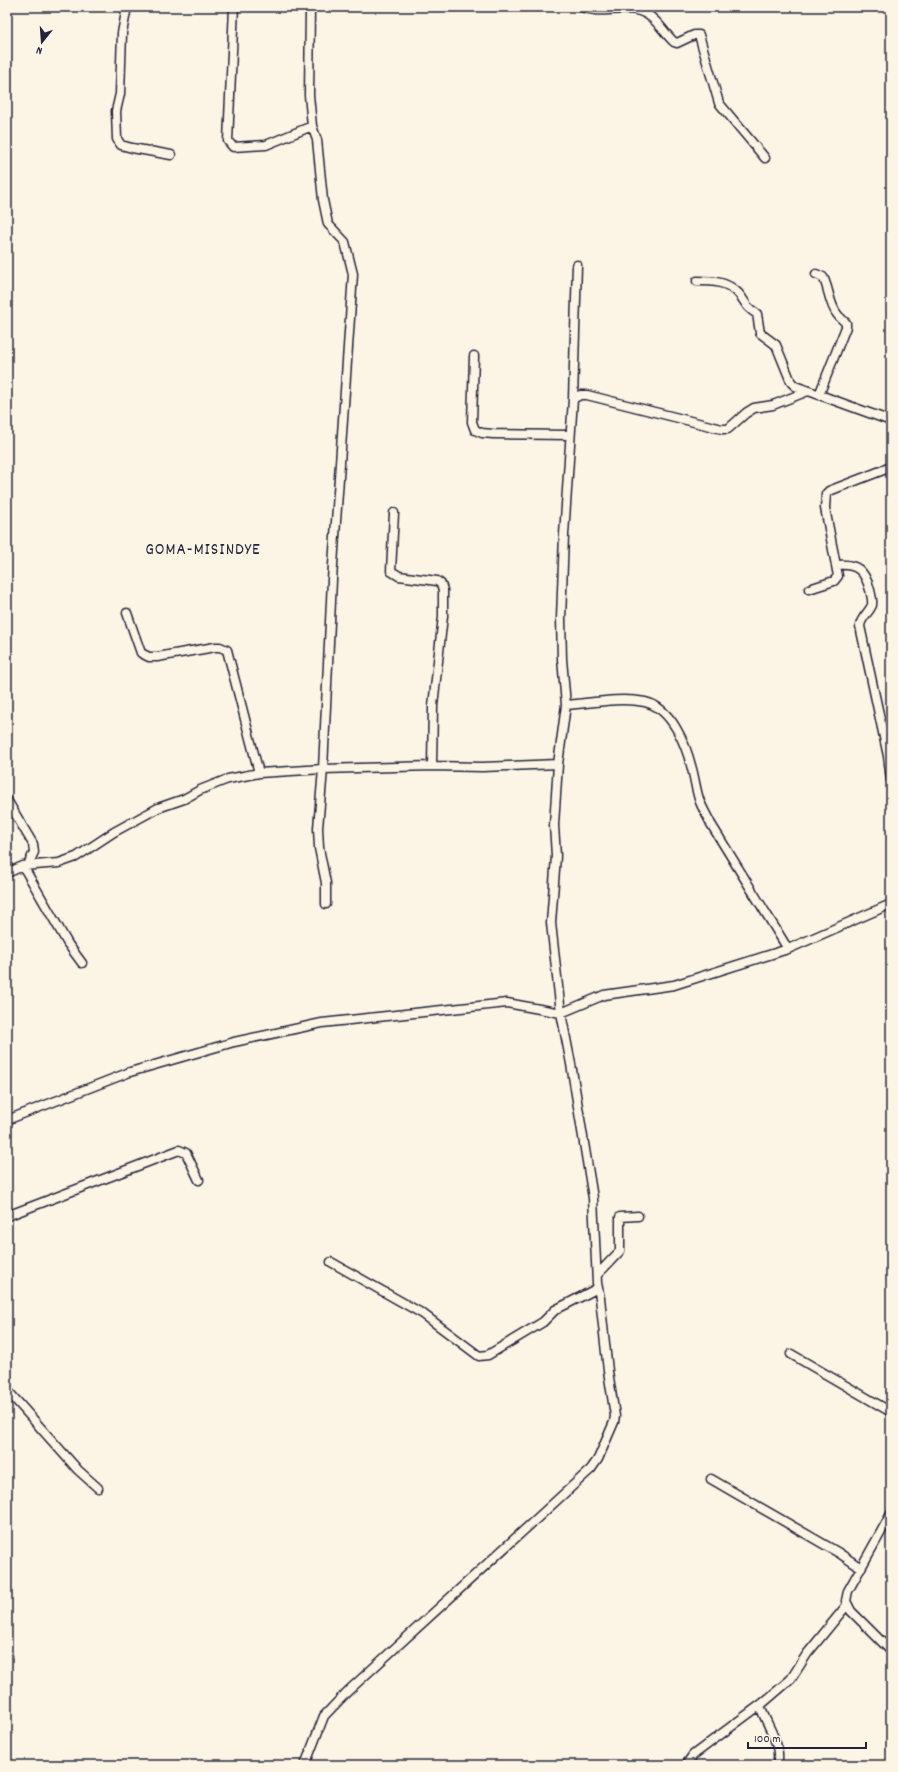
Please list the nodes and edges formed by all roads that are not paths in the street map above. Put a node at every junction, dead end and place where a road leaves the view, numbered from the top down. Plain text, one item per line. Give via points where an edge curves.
1 (127, 7) edge
2 (234, 7) edge
3 (310, 7) edge
4 (581, 7) edge
5 (312, 126) junction
6 (171, 155) dead end
7 (765, 158) dead end
8 (577, 266) dead end
9 (816, 274) dead end
10 (697, 281) dead end
11 (474, 356) dead end
12 (808, 391) junction
13 (819, 395) junction
14 (573, 398) junction
15 (891, 421) edge
16 (570, 435) junction
17 (891, 466) edge
18 (394, 513) dead end
19 (837, 565) junction
20 (809, 589) dead end
21 (127, 613) dead end
22 (566, 705) junction
23 (558, 764) junction
24 (432, 766) junction
25 (323, 769) junction
26 (259, 773) junction
27 (891, 780) edge
28 (7, 800) edge
29 (26, 865) junction
30 (7, 873) edge
31 (326, 904) dead end
32 (891, 904) edge
33 (788, 949) junction
34 (82, 963) dead end
35 (561, 1013) junction
36 (7, 1120) edge
37 (199, 1180) dead end
38 (7, 1216) edge
39 (638, 1216) dead end
40 (331, 1262) dead end
41 (597, 1275) junction
42 (598, 1288) junction
43 (791, 1354) dead end
44 (7, 1390) edge
45 (891, 1412) edge
46 (711, 1479) dead end
47 (98, 1488) dead end
48 (891, 1514) edge
49 (885, 1524) junction
50 (891, 1531) edge
51 (861, 1568) junction
52 (847, 1605) junction
53 (891, 1651) edge
54 (760, 1705) junction
55 (305, 1765) edge
56 (686, 1765) edge
57 (777, 1765) edge

1 - 6 street via 121,45 120,94 116,111 117,139 121,145
2 - 5 street via 228,141 233,147 266,145
3 - 5 street via 309,95
4 - 7 street via 592,10 636,10 649,16 677,43 699,35 719,103
5 - 25 street via 317,140 328,224 345,242 353,274 332,580
8 - 14 street
9 - 13 street via 823,277 833,307 846,323
10 - 12 street via 722,282 738,293 748,308 757,314 760,333 776,345 791,382
11 - 16 street via 472,422 475,430 493,434
12 - 13 street
12 - 14 street via 773,405 754,408 728,429 587,395
13 - 15 street
14 - 16 street
16 - 22 street via 561,619
17 - 19 street via 826,494 824,508
18 - 24 street via 391,571 399,576 437,581 443,590 443,616 433,706
19 - 20 street via 838,576 834,581
19 - 27 street via 851,566 864,574 873,600 860,626
21 - 26 street via 141,654 149,657 215,647 227,650
22 - 23 street
22 - 33 street via 644,702 666,715 684,746 700,802 711,824
23 - 24 street
23 - 35 street via 554,825 556,856 551,923
24 - 25 street
25 - 26 street
25 - 31 street via 318,828 326,884
26 - 29 street via 228,778 158,808 76,857 58,863
28 - 29 street via 33,844 34,852
29 - 30 street
29 - 34 street via 68,944
32 - 33 street
33 - 35 street via 674,986 604,995
35 - 36 street via 507,1003 322,1023 234,1042 130,1072
35 - 41 street via 593,1198
37 - 38 street via 186,1153 179,1150
39 - 41 street via 620,1217 620,1251
40 - 42 street via 411,1306 476,1354 483,1356 539,1325 554,1310
41 - 42 street
42 - 55 street via 614,1422 596,1463 348,1691 324,1716
43 - 45 street
44 - 47 street via 78,1470
46 - 51 street
48 - 49 street
49 - 50 street
49 - 51 street
51 - 52 street via 848,1591
52 - 53 street
52 - 54 street via 790,1679
54 - 56 street via 693,1755
54 - 57 street via 776,1744

